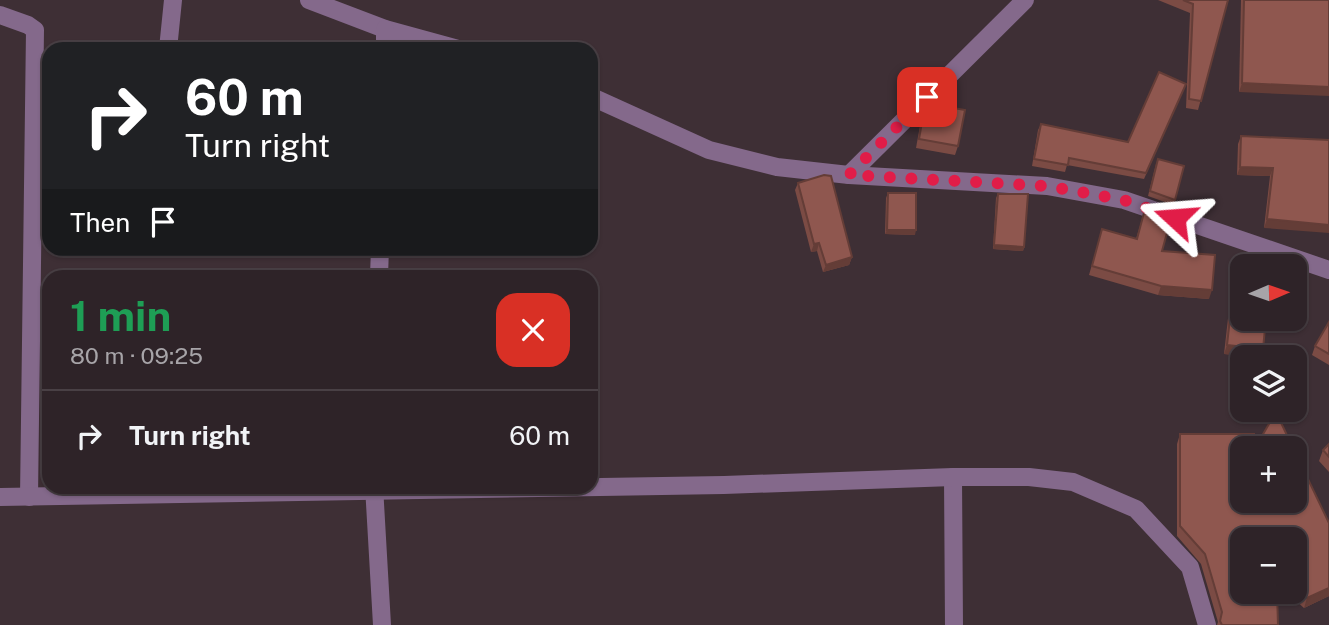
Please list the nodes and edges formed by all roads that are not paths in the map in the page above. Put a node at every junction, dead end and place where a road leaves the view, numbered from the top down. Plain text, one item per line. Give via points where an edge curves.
1 (173, 0) edge
2 (309, 0) edge
3 (1025, 0) edge
4 (0, 15) edge
5 (385, 29) junction
6 (169, 42) edge
7 (384, 42) edge
8 (432, 42) edge
9 (598, 100) edge
10 (849, 175) junction
11 (1329, 270) edge
12 (953, 477) junction
13 (598, 486) edge
14 (158, 494) edge
15 (374, 494) edge
16 (29, 497) junction
17 (0, 498) edge
18 (382, 625) edge
19 (954, 625) edge
20 (1207, 625) edge

1 - 6 street
2 - 5 street
3 - 10 street
4 - 16 street via 35,30
5 - 7 street
5 - 8 street
9 - 10 street via 709,150 777,167
10 - 11 street via 1047,186 1124,200
12 - 13 street
12 - 19 street
12 - 20 street via 1073,482 1136,509 1190,567
14 - 16 street
15 - 18 street
16 - 17 street

